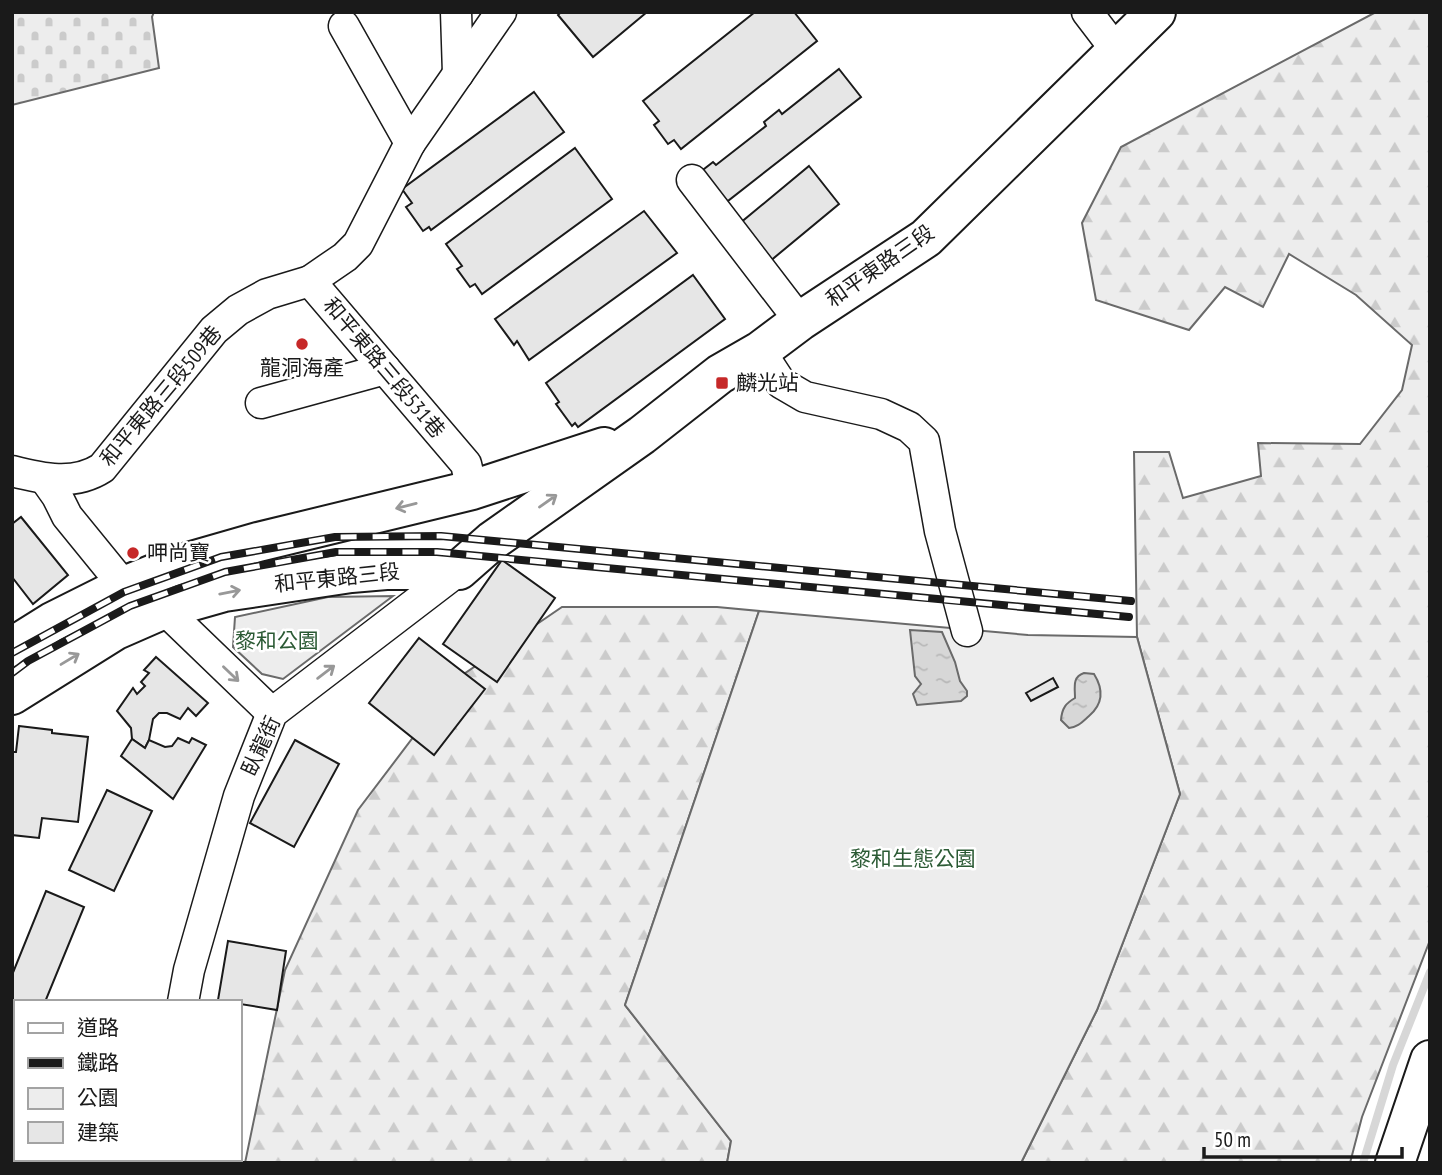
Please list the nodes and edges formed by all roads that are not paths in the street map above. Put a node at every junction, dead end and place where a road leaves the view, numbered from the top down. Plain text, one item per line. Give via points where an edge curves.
1 (456, 12) edge
2 (502, 12) edge
3 (1087, 12) edge
4 (1156, 12) edge
5 (344, 26) dead end
6 (1116, 50) junction
7 (458, 74) junction
8 (410, 144) junction
9 (692, 180) dead end
10 (310, 281) junction
11 (800, 321) junction
12 (760, 351) junction
13 (386, 369) junction
14 (261, 403) dead end
15 (642, 435) junction
16 (12, 471) edge
17 (45, 480) junction
18 (472, 490) junction
19 (492, 541) junction
20 (459, 570) junction
21 (124, 586) junction
22 (164, 609) junction
23 (967, 631) dead end
24 (12, 647) edge
25 (12, 695) edge
26 (272, 713) junction
27 (183, 1000) edge
28 (1430, 1060) edge
29 (1395, 1163) edge

1 - 7 street
2 - 7 street, 和平東路三段531巷
3 - 6 street
4 - 6 main road, 和平東路三段
5 - 8 street
6 - 11 main road, 和平東路三段 via 926,237
7 - 8 street, 和平東路三段531巷
8 - 10 street, 和平東路三段531巷 via 358,244
9 - 11 street
10 - 13 street, 和平東路三段531巷
10 - 17 street, 和平東路三段509巷 via 267,294 214,330 102,468 90,476
11 - 12 main road, 和平東路三段
12 - 15 main road, 和平東路三段 via 720,374
12 - 23 street via 780,383 805,397 881,414 909,427 925,441 940,531
13 - 14 street
13 - 18 street, 和平東路三段531巷 via 466,464
15 - 18 main road, 和平東路三段
19 -> 15 main road, 和平東路三段
16 - 17 street, 和平東路三段509巷
17 - 21 street via 67,516
18 - 19 main road via 491,509 495,523
18 -> 21 main road, 和平東路三段 via 258,542
19 - 20 main road, 和平東路三段
22 -> 20 main road, 和平東路三段 via 225,592 351,573
26 -> 20 street, 臥龍街
21 - 22 street
21 - 24 main road, 和平東路三段
25 -> 22 main road, 和平東路三段 via 116,630
22 -> 26 street
26 - 27 street, 臥龍街 via 239,796
28 - 29 main road

